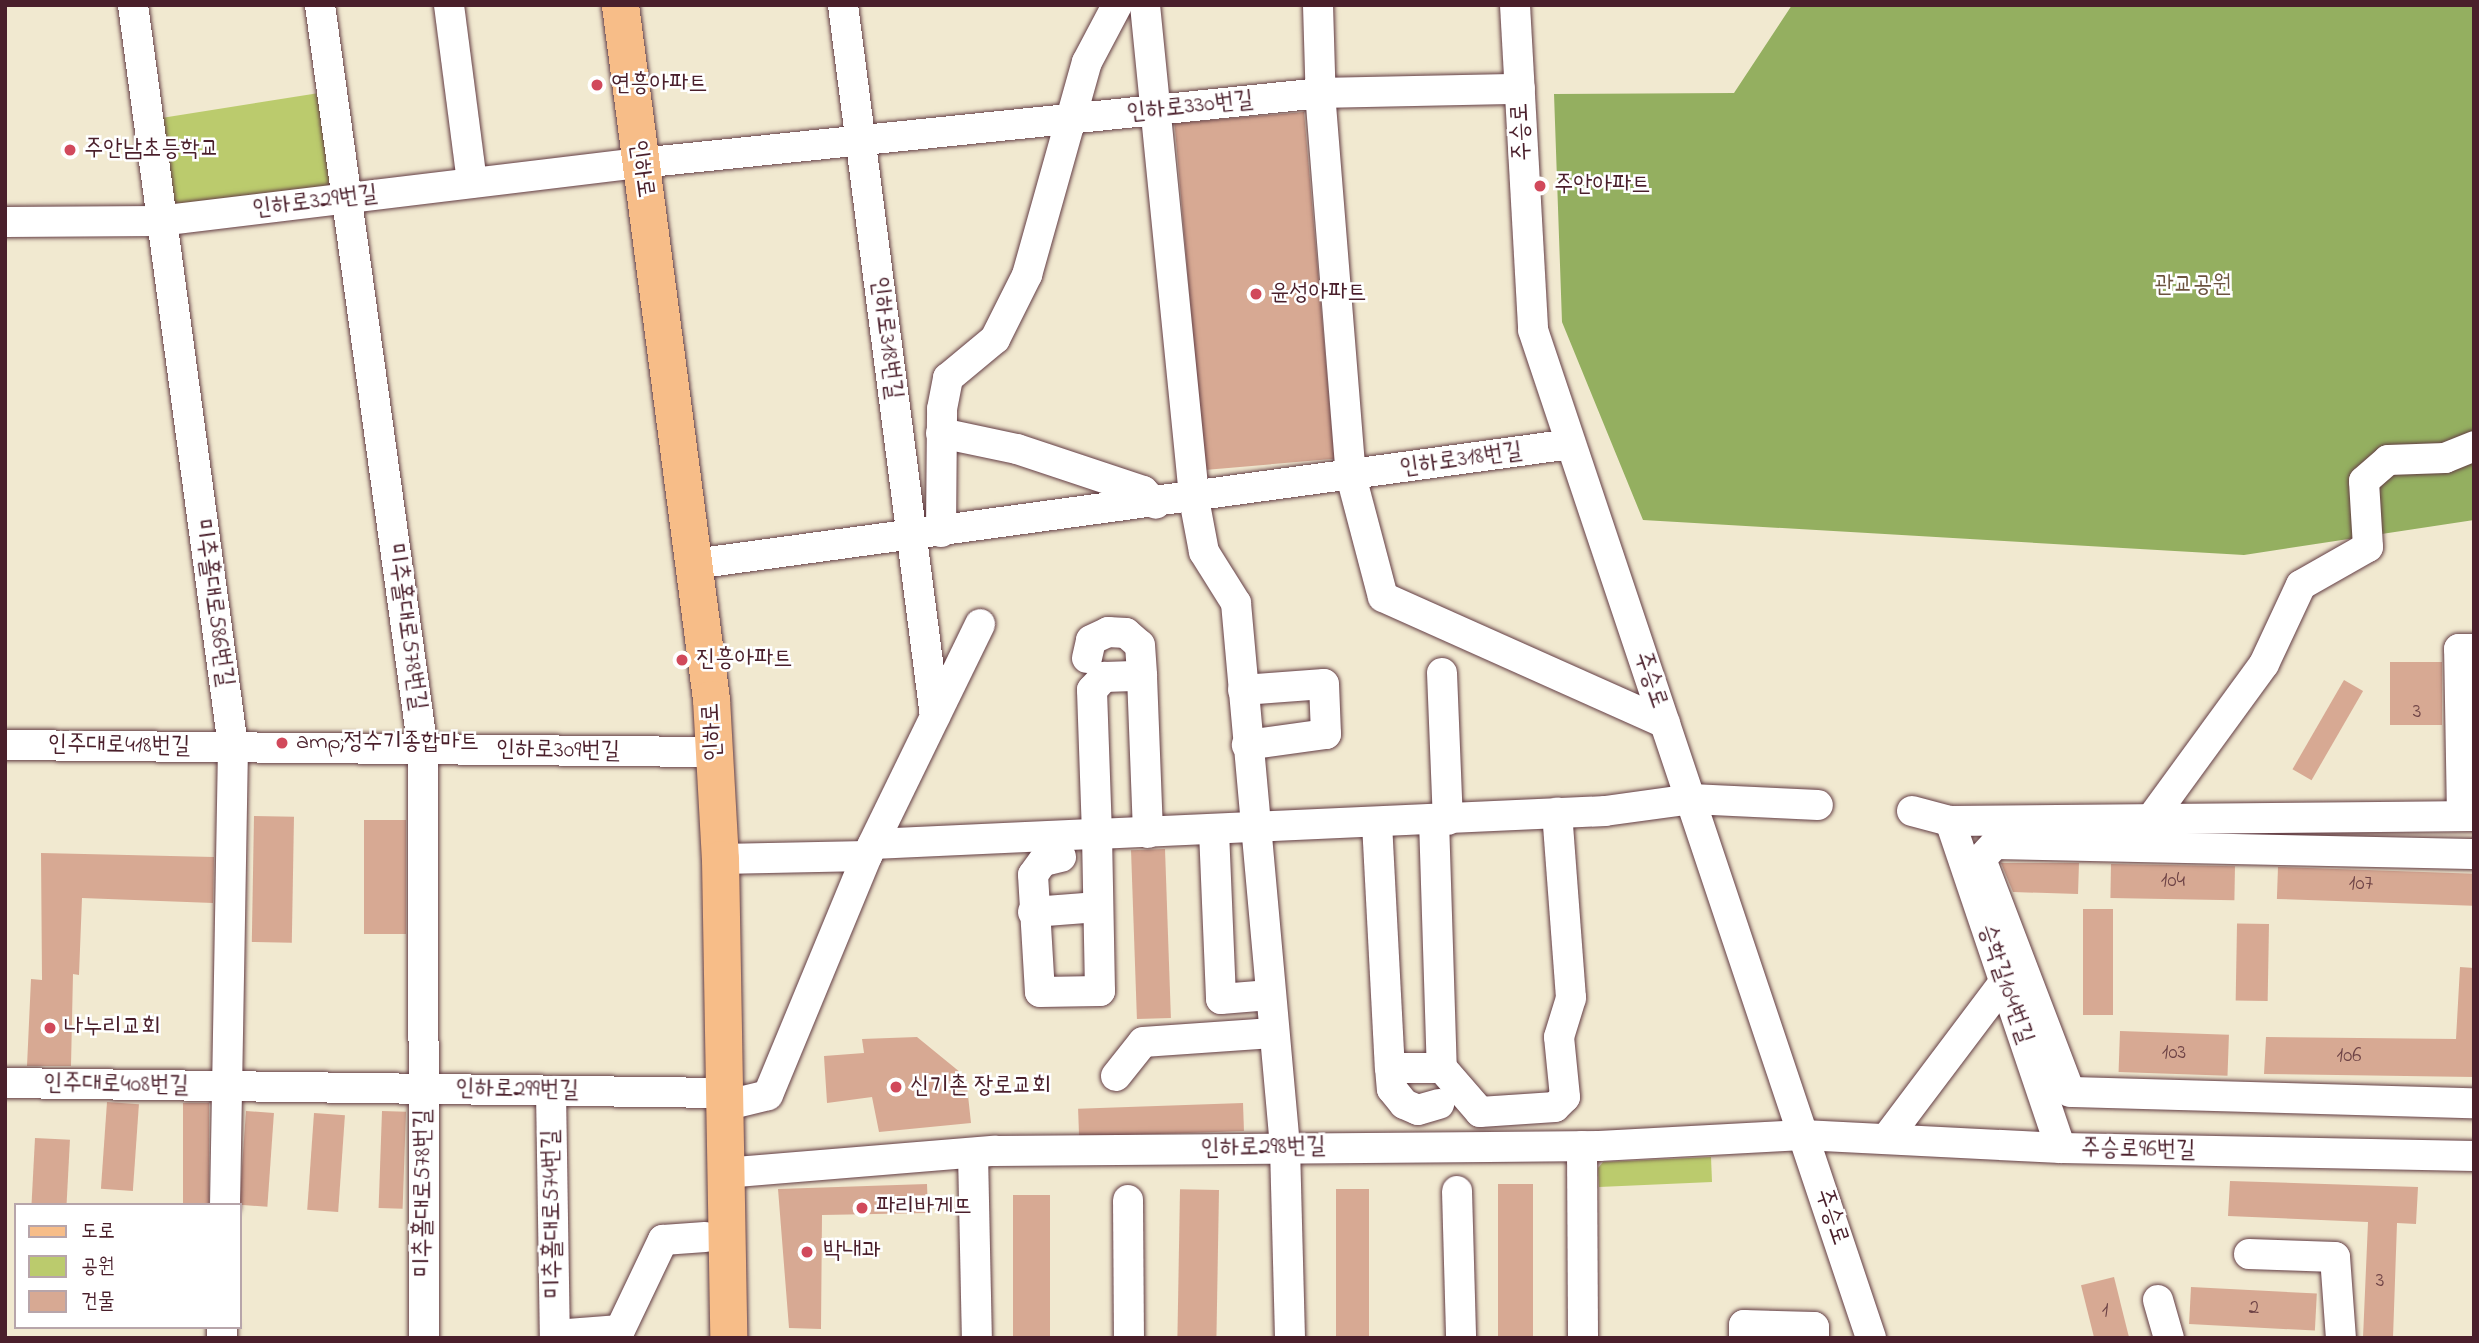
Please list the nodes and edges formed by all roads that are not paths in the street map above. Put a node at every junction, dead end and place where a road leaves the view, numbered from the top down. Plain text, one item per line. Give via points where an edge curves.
1 (133, 5) edge
2 (320, 5) edge
3 (449, 5) edge
4 (620, 5) edge
5 (843, 5) edge
6 (1116, 5) edge
7 (1145, 5) edge
8 (1318, 5) edge
9 (1515, 5) edge
10 (1520, 89) junction
11 (1321, 93) junction
12 (1154, 110) junction
13 (1074, 118) junction
14 (860, 140) junction
15 (640, 163) junction
16 (472, 183) junction
17 (346, 198) junction
18 (159, 221) junction
19 (5, 222) edge
20 (941, 433) junction
21 (1571, 444) junction
22 (2474, 446) edge
23 (1350, 476) junction
24 (1194, 499) junction
25 (1156, 504) junction
26 (926, 534) junction
27 (694, 564) junction
28 (980, 624) dead end
29 (2467, 649) edge
30 (1087, 658) dead end
31 (1442, 673) dead end
32 (1142, 676) junction
33 (1243, 690) junction
34 (935, 716) junction
35 (1665, 723) junction
36 (5, 745) edge
37 (1247, 745) junction
38 (233, 747) junction
39 (422, 749) junction
40 (714, 752) junction
41 (1690, 799) junction
42 (1818, 805) dead end
43 (1912, 810) dead end
44 (1557, 813) junction
45 (2468, 816) edge
46 (2151, 818) junction
47 (1441, 820) junction
48 (1950, 821) junction
49 (1377, 823) junction
50 (1253, 830) junction
51 (1214, 831) junction
52 (1148, 832) junction
53 (1097, 834) junction
54 (870, 850) junction
55 (2474, 854) edge
56 (1061, 857) dead end
57 (720, 859) junction
58 (1098, 907) junction
59 (1033, 912) junction
60 (2012, 971) junction
61 (1270, 995) junction
62 (1273, 1033) junction
63 (1390, 1068) junction
64 (1442, 1068) junction
65 (1116, 1076) dead end
66 (5, 1083) edge
67 (227, 1086) junction
68 (424, 1089) junction
69 (551, 1091) junction
70 (723, 1100) junction
71 (2474, 1103) edge
72 (1439, 1104) dead end
73 (1803, 1135) junction
74 (1886, 1139) junction
75 (1581, 1146) junction
76 (1285, 1147) junction
77 (2061, 1148) junction
78 (973, 1153) junction
79 (2474, 1156) edge
80 (724, 1173) junction
81 (1457, 1191) dead end
82 (1128, 1200) dead end
83 (225, 1203) edge
84 (705, 1237) dead end
85 (2249, 1254) dead end
86 (2158, 1300) dead end
87 (555, 1336) edge
88 (424, 1338) edge
89 (728, 1338) edge
90 (977, 1338) edge
91 (1129, 1338) edge
92 (1290, 1338) edge
93 (1461, 1338) edge
94 (1583, 1338) edge
95 (1744, 1338) edge
96 (1814, 1338) edge
97 (1871, 1338) edge
98 (2169, 1338) edge
99 (2341, 1338) edge

1 - 18 street, 미추홀대로586번길
2 - 17 street, 미추홀대로578번길
3 - 16 street
4 - 15 main road, 인하로
5 - 14 street
6 - 13 street via 1087,62
7 - 12 street
8 - 11 street
9 - 10 street, 주승로
10 - 11 street, 인하로330번길
10 - 21 street, 주승로 via 1533,330
11 - 12 street, 인하로330번길
11 - 23 street
12 - 13 street, 인하로330번길
12 - 24 street
13 - 14 street, 인하로330번길
13 - 20 street via 1027,275 995,339 948,378
14 - 15 street, 인하로330번길
14 - 26 street, 인하로318번길
15 - 16 street, 인하로329번길
15 - 27 main road, 인하로
16 - 17 street, 인하로329번길
17 - 18 street, 인하로329번길
17 - 39 street, 미추홀대로578번길
18 - 19 street, 인하로329번길
18 - 38 street, 미추홀대로586번길
20 - 25 street via 1067,465 1143,491
20 - 26 street
21 - 23 street, 인하로318번길
21 - 35 street, 주승로
22 - 46 street via 2445,458 2388,460 2364,481 2368,547 2301,585 2264,664
23 - 24 street, 인하로318번길
23 - 35 street via 1383,597
24 - 25 street, 인하로318번길
24 - 33 street via 1204,552 1236,603
25 - 26 street, 인하로318번길
26 - 27 street, 인하로318번길
26 - 34 street, 인하로318번길
27 - 40 main road, 인하로
28 - 34 street
29 - 45 street
30 - 32 street via 1091,640 1108,632 1126,633 1140,645
31 - 47 street
32 - 52 street
32 - 53 street via 1104,677 1092,690
33 - 37 street
33 - 37 street via 1324,684 1326,734
34 - 54 street
35 - 41 street, 주승로
36 - 38 street, 인주대로418번길
37 - 50 street
38 - 39 street, 인하로309번길
38 - 67 street, 미추홀대로586번길
39 - 40 street, 인하로309번길
39 - 68 street, 미추홀대로578번길
40 - 57 main road, 인하로
41 - 42 street
41 - 44 street
41 - 73 street, 주승로
43 - 48 street
44 - 47 street
44 - 64 street via 1571,998 1559,1037 1565,1097 1555,1107 1480,1112
45 - 46 street
46 - 48 street
47 - 49 street
47 - 64 street
48 - 60 street, 승학길104번길
49 - 50 street
49 - 63 street
50 - 51 street
50 - 61 street
51 - 52 street
51 - 61 street via 1221,999
52 - 53 street
53 - 54 street
53 - 58 street
54 - 57 street
54 - 70 street, 인하로299번길 via 768,1095
55 - 60 street via 1995,844 1981,859
56 - 59 street via 1043,861 1033,875
57 - 70 main road, 인하로
58 - 59 street
58 - 59 street via 1100,991 1040,992
60 - 71 street via 2070,1092
60 - 74 street
60 - 77 street, 승학길104번길
61 - 62 street
62 - 65 street via 1143,1042
62 - 76 street
63 - 64 street
63 - 72 street via 1392,1089 1404,1104 1418,1110
66 - 67 street, 인주대로408번길
67 - 68 street, 인하로299번길
67 - 83 street, 미추홀대로586번길
68 - 69 street, 인하로299번길
68 - 88 street, 미추홀대로578번길
69 - 70 street, 인하로299번길
69 - 87 street, 미추홀대로574번길
70 - 80 main road, 인하로
73 - 74 street, 주승로96번길
73 - 75 street, 인하로298번길
73 - 97 street, 주승로
74 - 77 street, 주승로96번길
75 - 76 street, 인하로298번길
75 - 94 street
76 - 78 street, 인하로298번길
76 - 92 street
77 - 79 street, 주승로96번길
78 - 80 street, 인하로298번길
78 - 90 street
80 - 89 main road, 인하로
81 - 93 street
82 - 91 street
84 - 87 street via 663,1240 620,1330
85 - 99 street via 2335,1257
86 - 98 street
95 - 96 street via 1744,1325 1814,1327

